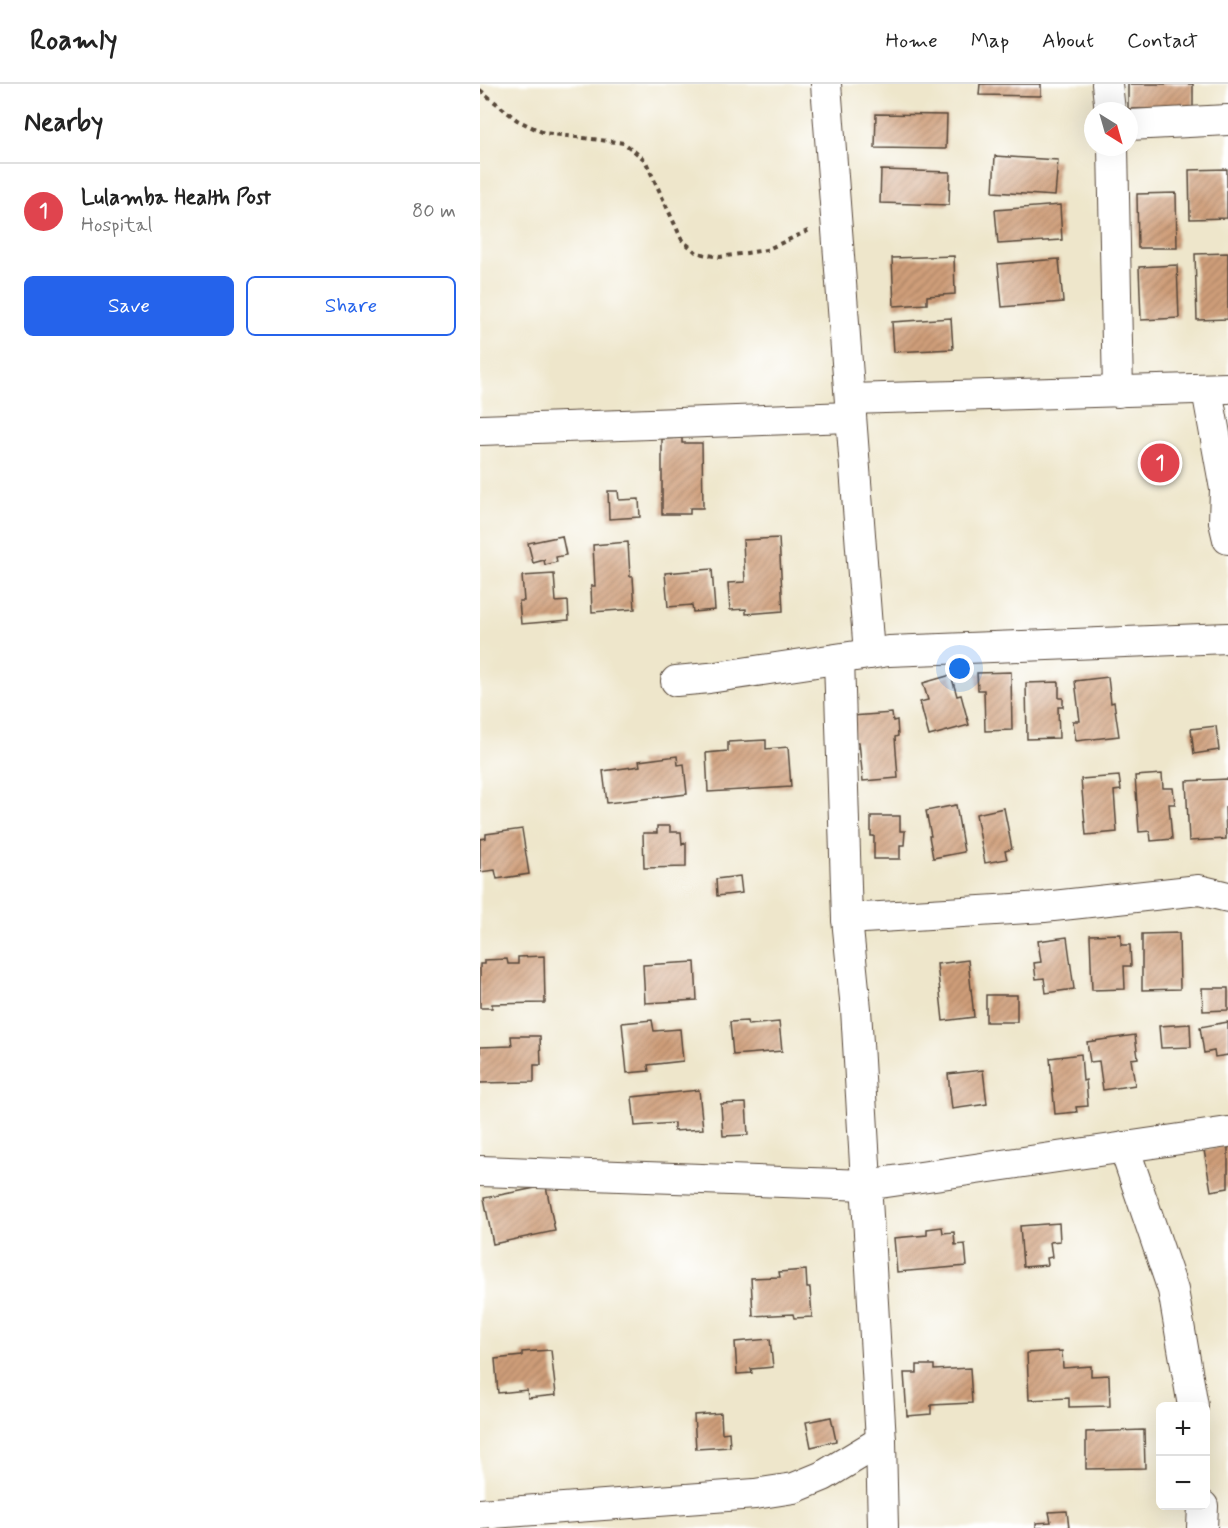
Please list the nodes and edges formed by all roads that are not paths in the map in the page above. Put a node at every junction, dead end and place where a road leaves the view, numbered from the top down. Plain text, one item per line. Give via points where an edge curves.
1 (826, 84) edge
2 (1107, 84) edge
3 (1109, 102) edge
4 (1228, 120) edge
5 (1138, 125) edge
6 (1113, 156) edge
7 (1218, 389) edge
8 (1118, 392) junction
9 (851, 408) junction
10 (480, 430) edge
11 (1228, 539) edge
12 (1228, 638) edge
13 (869, 654) junction
14 (839, 659) junction
15 (676, 681) dead end
16 (1228, 897) edge
17 (847, 919) junction
18 (1228, 1132) edge
19 (1124, 1147) junction
20 (480, 1171) edge
21 (866, 1185) junction
22 (1192, 1402) edge
23 (880, 1441) junction
24 (1203, 1510) edge
25 (480, 1514) edge
26 (883, 1528) edge
27 (1202, 1528) edge

1 - 9 street
2 - 3 street
4 - 5 street
6 - 8 street
7 - 8 street
7 - 11 street
8 - 9 street
9 - 10 street
9 - 13 street
12 - 13 street
13 - 14 street
14 - 15 street
14 - 17 street
16 - 17 street via 1199,890 1044,907
17 - 21 street
18 - 19 street
19 - 21 street
19 - 22 street via 1173,1290
20 - 21 street
21 - 23 street
23 - 25 street via 823,1476 794,1488
23 - 26 street
24 - 27 street

